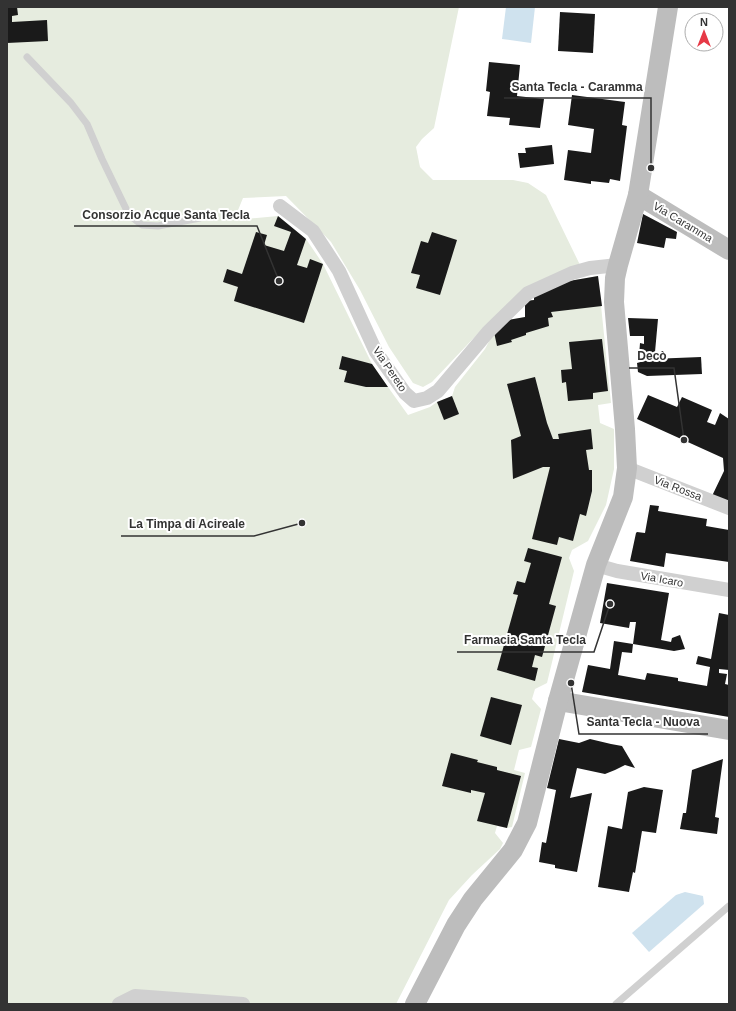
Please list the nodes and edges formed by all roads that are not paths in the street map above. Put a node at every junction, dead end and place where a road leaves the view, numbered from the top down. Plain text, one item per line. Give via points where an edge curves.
1 (668, 7) edge
2 (27, 57) dead end
3 (638, 195) junction
4 (280, 206) dead end
5 (200, 218) dead end
6 (729, 250) edge
7 (618, 265) junction
8 (627, 468) junction
9 (729, 508) edge
10 (596, 565) junction
11 (729, 590) edge
12 (558, 701) junction
13 (729, 730) edge
14 (729, 906) edge
15 (119, 1004) edge
16 (243, 1004) edge
17 (416, 1004) edge
18 (616, 1004) edge

1 - 3 street
2 - 5 lane via 71,103 87,124 129,215 142,225 158,226
3 - 6 street, Via Caramma
3 - 7 street
4 - 7 street, Via Pereto via 313,231 339,271 376,352 405,393 414,401 438,392 488,332 528,293 572,273
7 - 8 street via 614,302
8 - 9 street, Via Rossa
8 - 10 street via 623,497
10 - 11 street, Via Icaro via 617,571
10 - 12 street
12 - 13 street
12 - 17 street via 527,823 512,850 456,925
14 - 18 lane
15 - 16 street via 135,996

